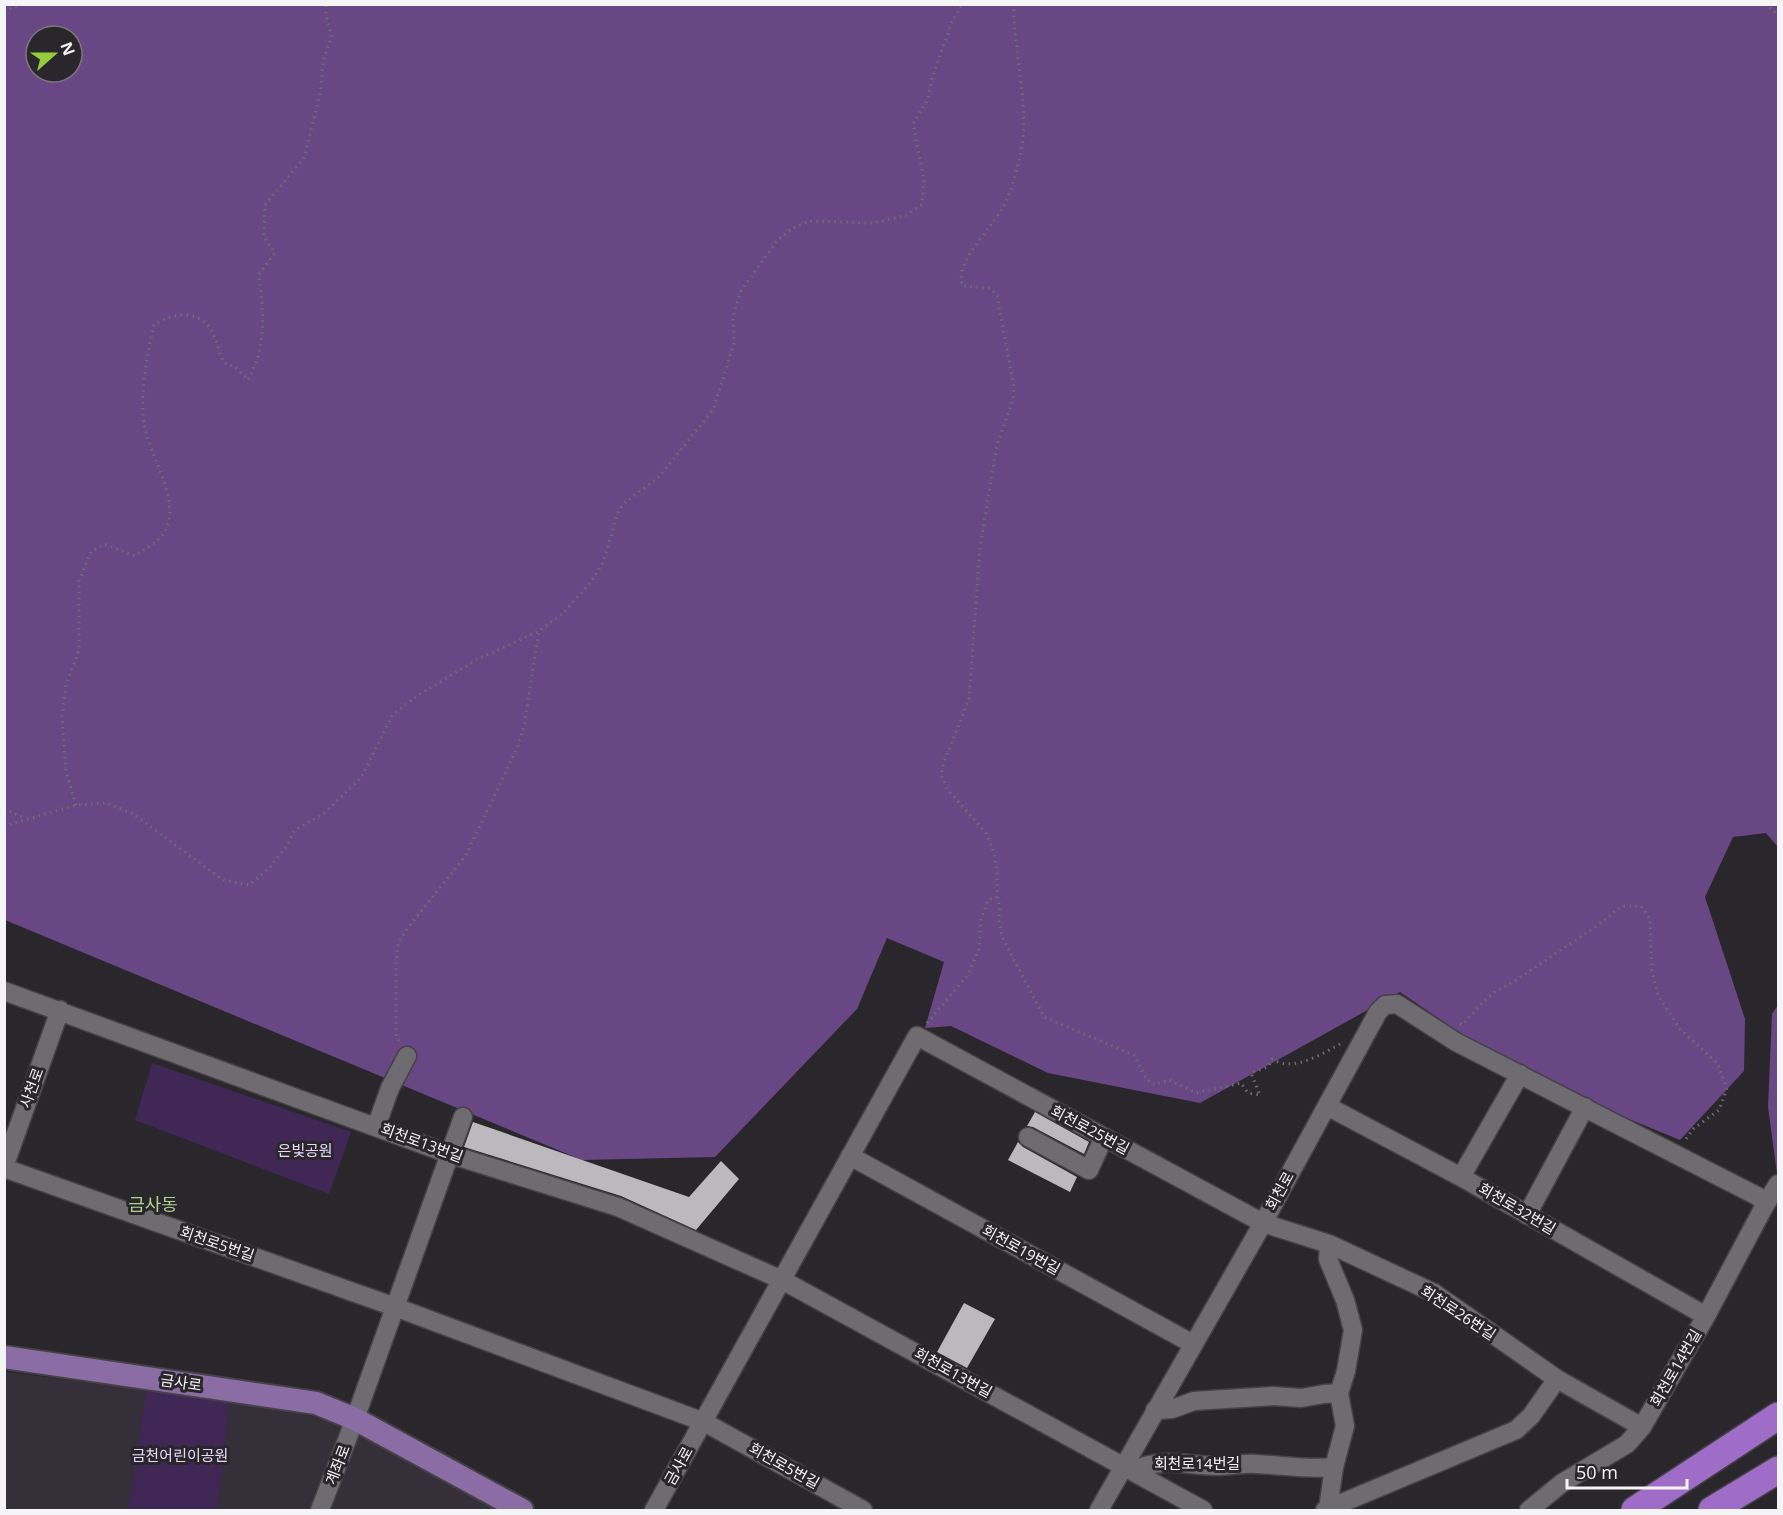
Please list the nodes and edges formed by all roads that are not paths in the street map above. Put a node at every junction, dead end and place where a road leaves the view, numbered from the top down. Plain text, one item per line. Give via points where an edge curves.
1 (4, 992) edge
2 (60, 1010) junction
3 (407, 1056) road end
4 (1520, 1074) junction
5 (1326, 1106) junction
6 (1585, 1107) junction
7 (462, 1116) dead end
8 (376, 1127) junction
9 (1028, 1137) dead end
10 (1104, 1137) junction
11 (449, 1154) junction
12 (850, 1156) junction
13 (4, 1167) edge
14 (1461, 1177) junction
15 (1779, 1184) edge
16 (1765, 1205) junction
17 (1527, 1215) junction
18 (1263, 1223) junction
19 (1329, 1245) junction
20 (782, 1280) junction
21 (395, 1307) junction
22 (1706, 1316) junction
23 (1193, 1344) junction
24 (4, 1358) edge
25 (1557, 1379) junction
26 (1339, 1394) junction
27 (1155, 1410) junction
28 (1779, 1416) edge
29 (355, 1419) junction
30 (704, 1422) junction
31 (1642, 1427) junction
32 (1334, 1467) junction
33 (1128, 1469) junction
34 (1779, 1470) edge
35 (320, 1510) edge
36 (522, 1510) edge
37 (654, 1510) edge
38 (863, 1510) edge
39 (1099, 1510) edge
40 (1203, 1510) edge
41 (1327, 1510) edge
42 (1529, 1510) edge
43 (1635, 1510) edge
44 (1712, 1510) edge

1 - 2 street, 회천로13번길
2 - 8 street, 회천로13번길
2 - 13 street, 사천로
3 - 8 street
4 - 5 street, 회천로 via 1456,1042 1397,1004 1385,1005
4 - 6 street, 회천로
4 - 14 street
5 - 14 street, 회천로32번길
5 - 18 street, 회천로
6 - 16 street, 회천로 via 1759,1197
6 - 17 street
7 - 11 street
8 - 11 street, 회천로13번길
9 - 10 street via 1089,1170
10 - 12 street, 회천로25번길 via 917,1036
10 - 18 street, 회천로25번길
11 - 20 street, 회천로13번길 via 618,1208
11 - 21 street
12 - 20 street
12 - 23 street, 회천로19번길
13 - 21 street, 회천로5번길
14 - 17 street, 회천로32번길
15 - 16 street, 회천로14번길
16 - 22 street, 회천로14번길
17 - 22 street, 회천로32번길
18 - 19 street, 회천로26번길
18 - 23 street, 회천로
19 - 25 street, 회천로26번길 via 1434,1293
19 - 26 street via 1328,1259 1353,1330
20 - 30 street
20 - 33 street, 회천로13번길
21 - 29 street
21 - 30 street, 회천로5번길
22 - 31 street, 회천로14번길
23 - 27 street, 회천로
24 - 29 main road, 금사로 via 316,1403
25 - 31 street, 회천로26번길
25 - 41 street via 1532,1416 1516,1430
26 - 27 street via 1194,1401
26 - 32 street via 1345,1426
27 - 33 street, 회천로
28 - 43 highway
29 - 35 street, 계좌로
29 - 36 main road, 금사로
30 - 37 street, 금사로
30 - 38 street, 회천로5번길
31 - 42 street, 회천로14번길 via 1627,1444 1562,1483
32 - 33 street, 회천로14번길 via 1252,1463 1218,1466 1173,1461
32 - 41 street
33 - 39 street, 회천로
33 - 40 street, 회천로14번길
34 - 44 highway

